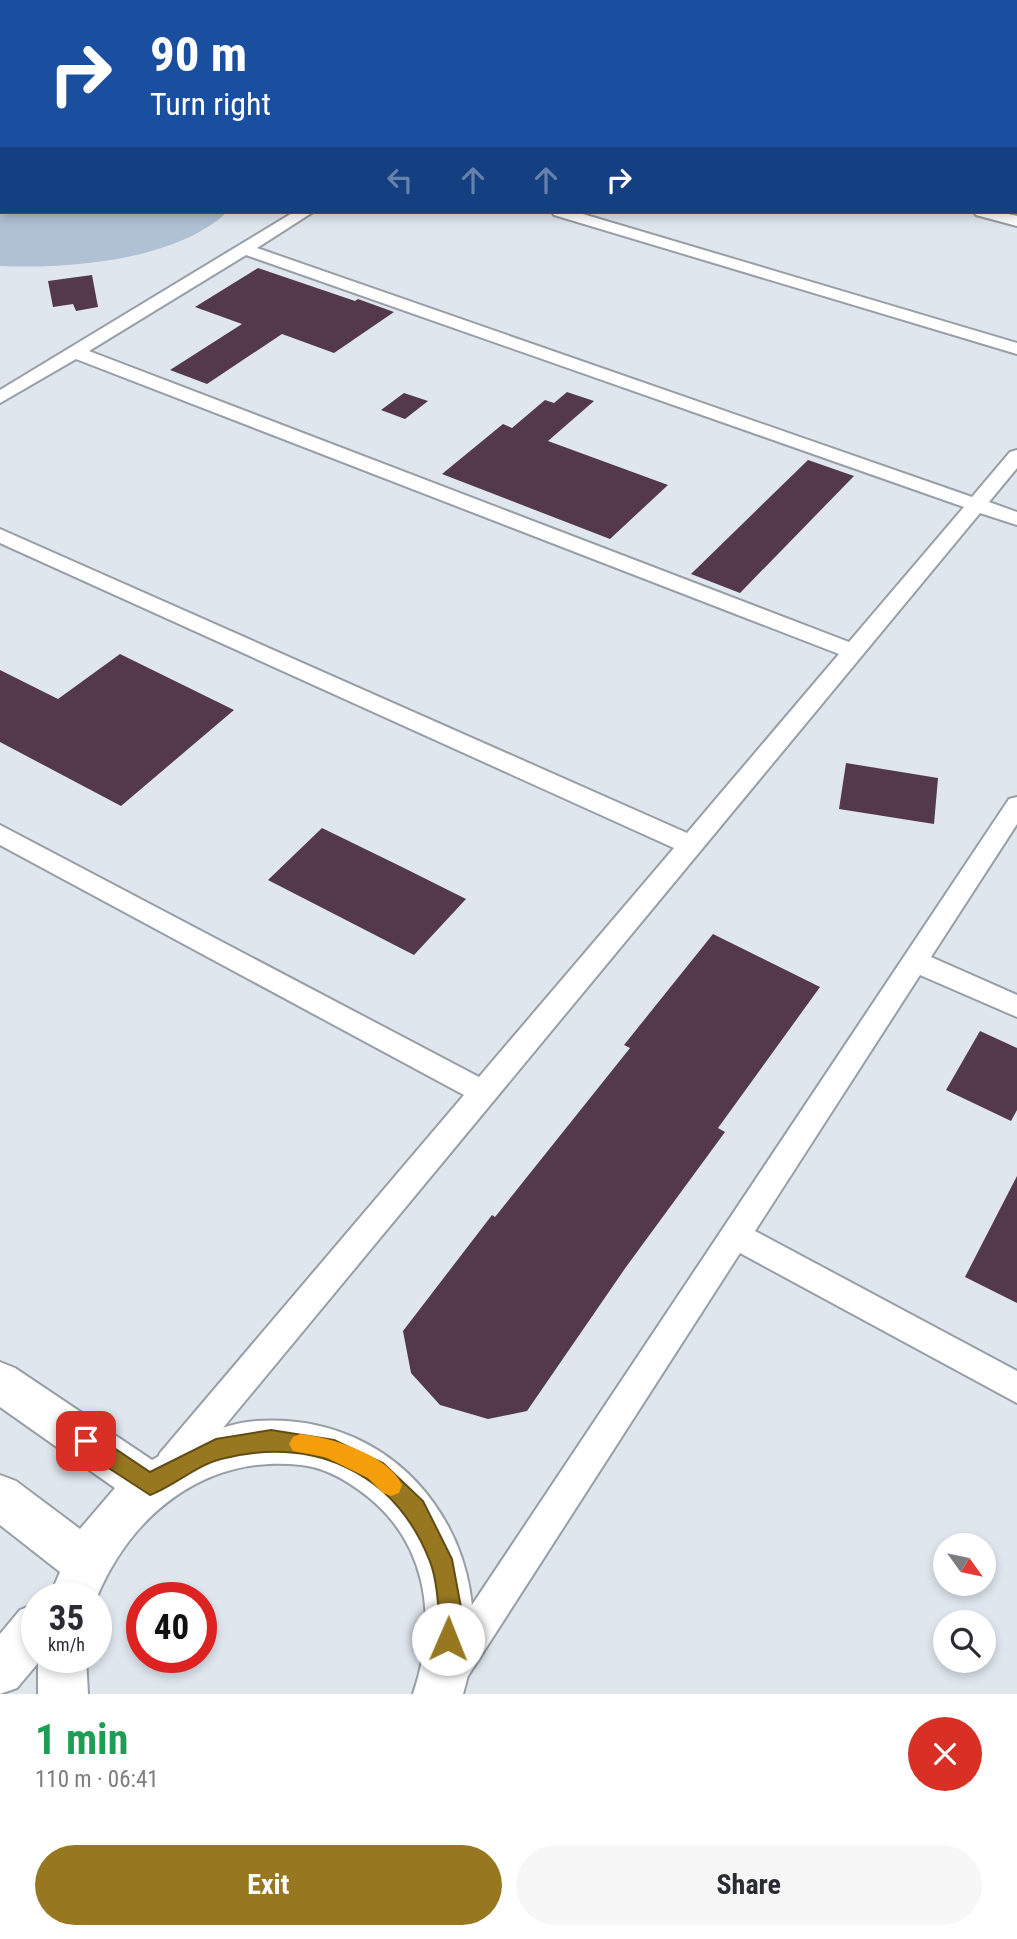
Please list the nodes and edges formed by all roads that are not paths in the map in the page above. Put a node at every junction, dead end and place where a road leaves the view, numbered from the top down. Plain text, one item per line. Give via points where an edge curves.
1 (302, 214) edge
2 (567, 214) edge
3 (990, 214) edge
4 (1017, 221) edge
5 (245, 248) junction
6 (1017, 349) edge
7 (74, 352) junction
8 (0, 398) edge
9 (1017, 456) edge
10 (975, 505) junction
11 (1017, 519) edge
12 (0, 535) edge
13 (854, 652) junction
14 (1017, 805) edge
15 (0, 834) edge
16 (691, 845) junction
17 (915, 961) junction
18 (1017, 1007) edge
19 (484, 1093) junction
20 (735, 1235) junction
21 (0, 1382) edge
22 (1017, 1388) edge
23 (156, 1480) junction
24 (0, 1497) edge
25 (73, 1582) edge
26 (75, 1582) edge
27 (21, 1645) edge
28 (0, 1671) edge
29 (62, 1673) edge
30 (440, 1688) edge
31 (62, 1694) edge

1 - 5 street
2 - 6 street
3 - 4 street
5 - 7 street
5 - 10 street
7 - 8 street
7 - 13 street
9 - 10 street
10 - 11 street
10 - 13 street
12 - 16 street
13 - 16 street
14 - 17 street
15 - 19 street
16 - 19 street
17 - 18 street
17 - 20 street
19 - 23 street
20 - 22 street
20 - 30 street
21 - 23 street
23 - 26 street via 114,1520
23 - 30 street via 216,1450 271,1440 326,1447 375,1470 415,1508 441,1559 451,1618
24 - 25 street
27 - 28 street
29 - 31 street

